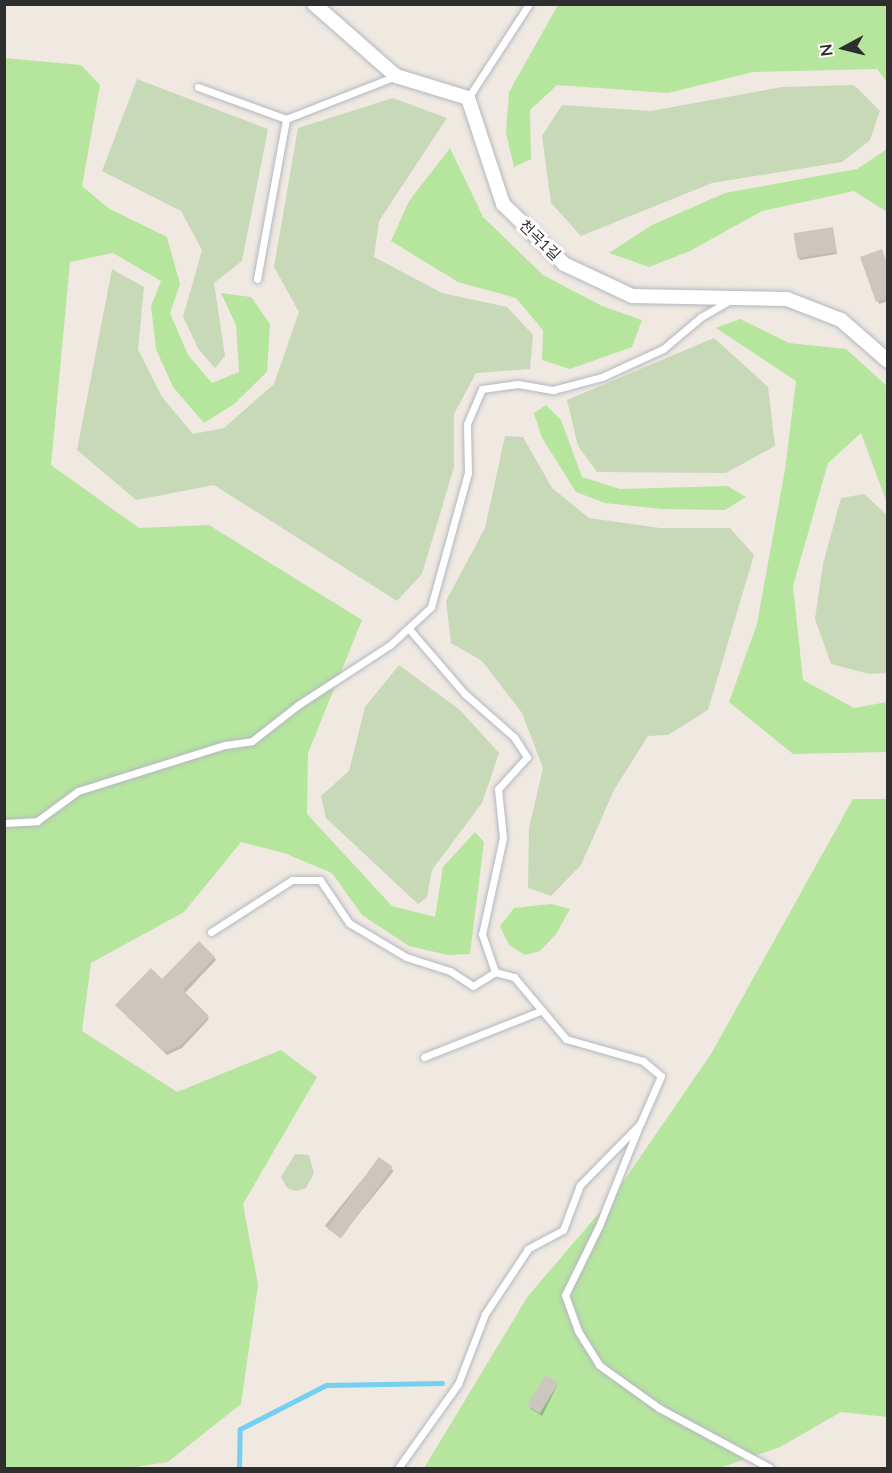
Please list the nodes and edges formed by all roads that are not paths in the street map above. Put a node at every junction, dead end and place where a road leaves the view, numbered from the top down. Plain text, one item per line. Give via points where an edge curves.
1 (314, 4) edge
2 (529, 4) edge
3 (396, 76) junction
4 (198, 87) dead end
5 (468, 98) junction
6 (286, 119) junction
7 (257, 279) dead end
8 (737, 296) junction
9 (888, 361) edge
10 (409, 629) junction
11 (4, 823) edge
12 (211, 932) dead end
13 (495, 972) junction
14 (540, 1011) junction
15 (424, 1057) dead end
16 (640, 1124) junction
17 (398, 1468) edge
18 (770, 1468) edge

1 - 3 street
2 - 5 lane
3 - 5 street
3 - 6 lane
4 - 6 lane
5 - 8 street, 천곡1길 via 503,204 564,264 632,296
6 - 7 lane
8 - 9 street, 천곡1길 via 787,299 841,320
8 - 10 lane via 701,317 663,349 602,377 553,390 518,384 482,389 467,424 468,473 443,570 431,607
10 - 11 lane via 252,741 225,745 78,791 37,821
10 - 13 lane via 465,694 514,737 527,757 498,789 503,838 493,899 482,934
12 - 13 lane via 292,880 320,880 349,923 406,957 450,971 473,986
13 - 14 lane via 514,977
14 - 15 lane
14 - 16 lane via 566,1039 643,1061 661,1076
16 - 17 lane via 580,1185 564,1230 528,1249 485,1314 458,1384
16 - 18 lane via 599,1226 565,1295 578,1330 599,1365 659,1408

